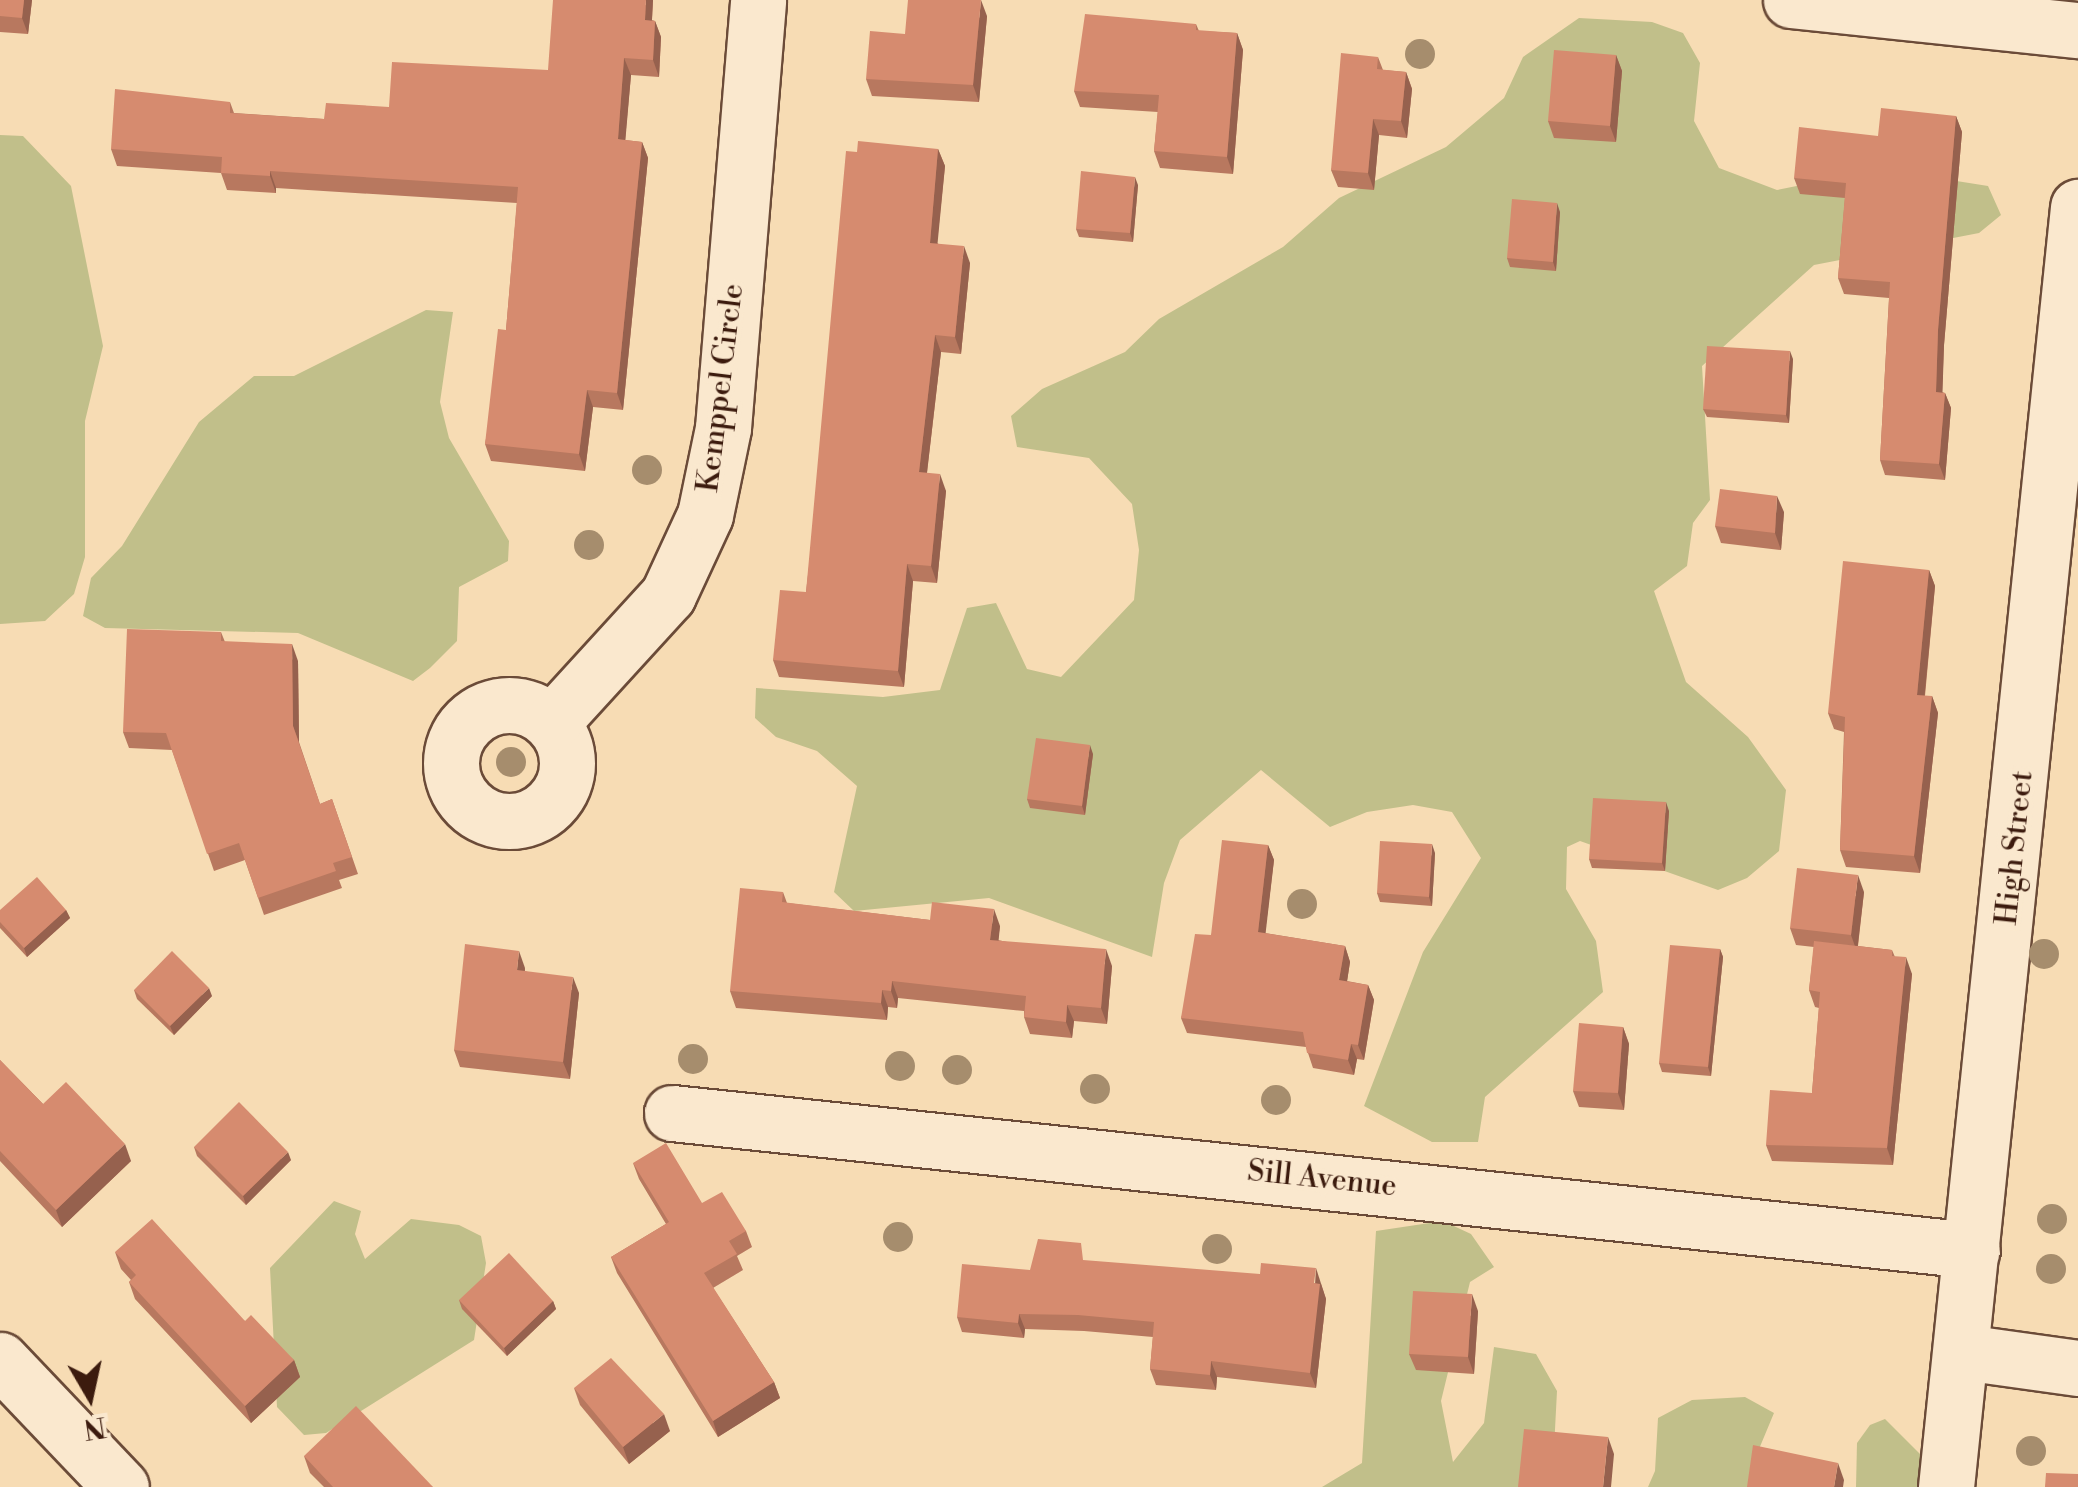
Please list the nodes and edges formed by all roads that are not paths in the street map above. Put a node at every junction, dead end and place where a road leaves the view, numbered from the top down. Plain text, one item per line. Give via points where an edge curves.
1 (758, 0) edge
2 (1791, 0) edge
3 (2078, 30) edge
4 (2078, 208) edge
5 (552, 722) dead end
6 (672, 1113) dead end
7 (1972, 1250) junction
8 (1963, 1352) junction
9 (0, 1360) edge
10 (2078, 1368) edge
11 (121, 1487) edge
12 (1946, 1487) edge

1 - 5 street, Kemppel Circle via 722,428 706,515 668,595
2 - 3 street
4 - 7 street, High Street
6 - 7 street, Sill Avenue
7 - 8 street, High Street
8 - 10 street
8 - 12 street, High Street
9 - 11 street

